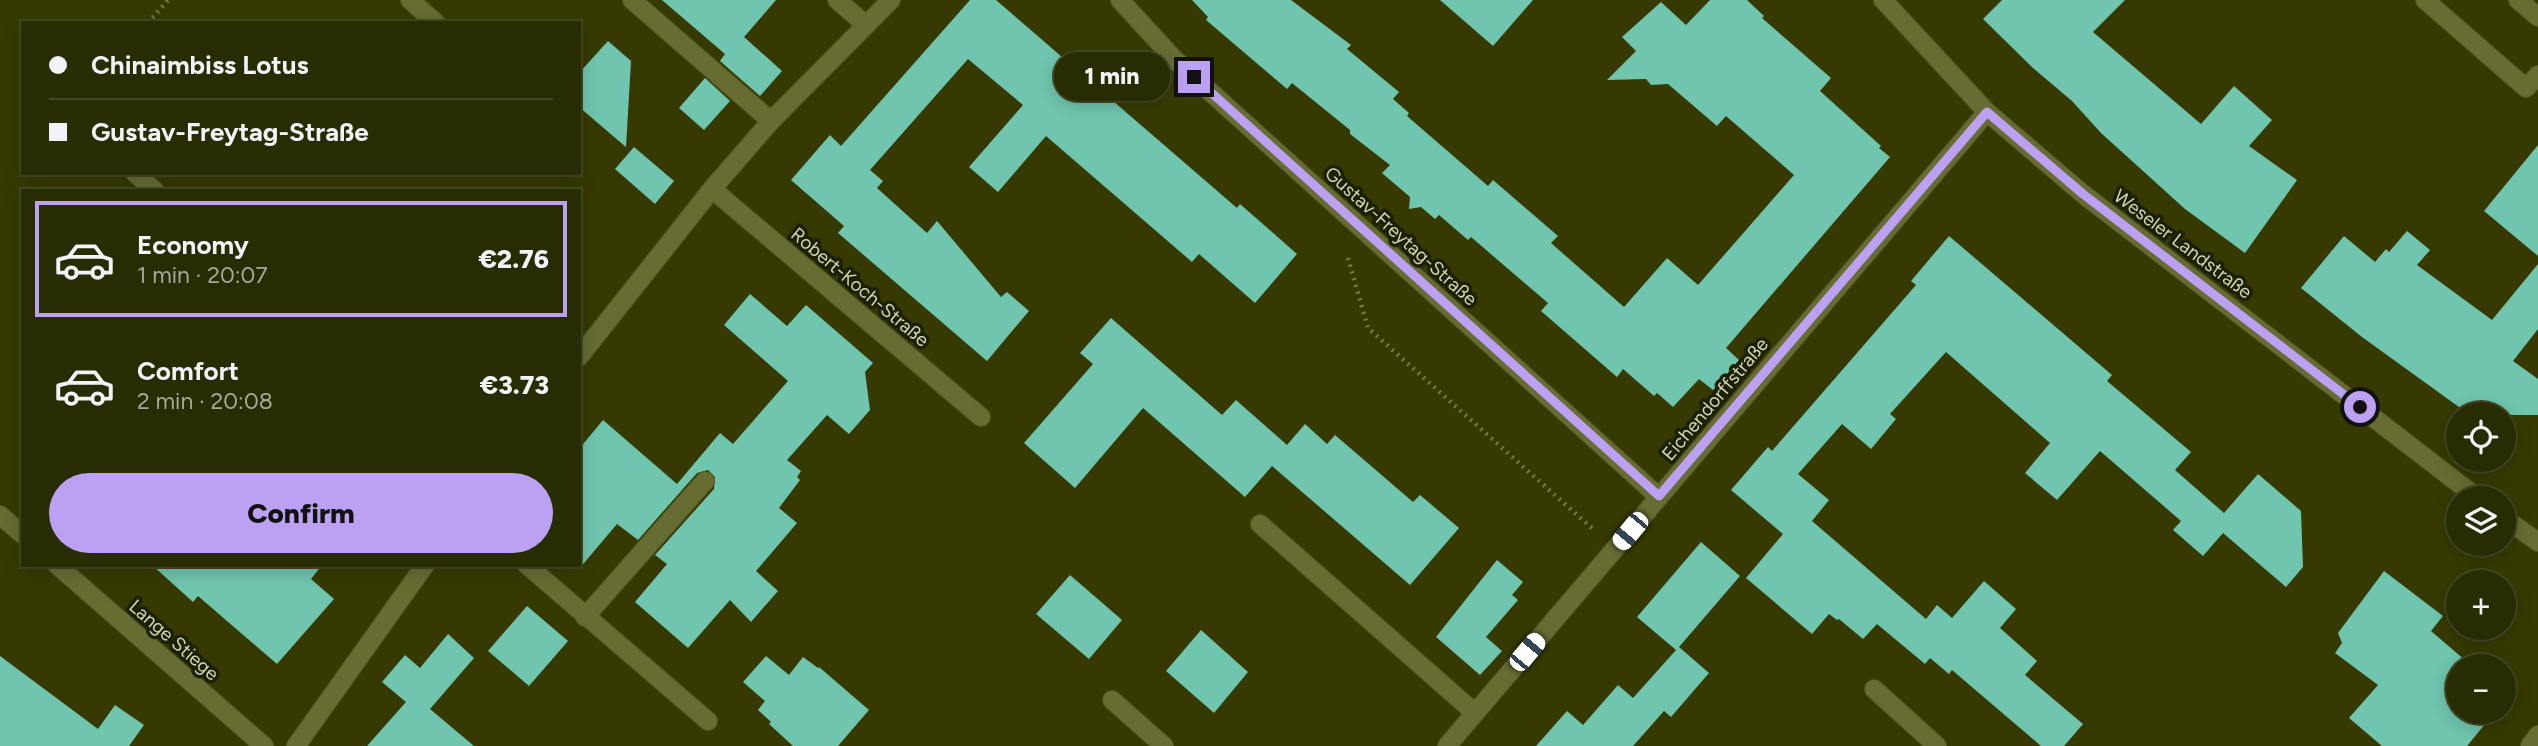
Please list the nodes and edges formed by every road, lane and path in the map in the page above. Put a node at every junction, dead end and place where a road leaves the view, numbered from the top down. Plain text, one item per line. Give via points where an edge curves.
1 (168, 0) edge
2 (410, 0) edge
3 (632, 0) edge
4 (837, 0) edge
5 (891, 0) edge
6 (1120, 0) edge
7 (1883, 0) edge
8 (2425, 0) edge
9 (2518, 0) edge
10 (2538, 17) edge
11 (150, 21) edge
12 (434, 21) edge
13 (866, 25) junction
14 (2538, 75) edge
15 (1987, 112) junction
16 (771, 121) junction
17 (137, 175) edge
18 (153, 189) edge
19 (712, 189) junction
20 (1347, 253) dead end
21 (581, 354) edge
22 (981, 417) dead end
23 (705, 481) dead end
24 (2462, 486) edge
25 (1659, 496) junction
26 (0, 515) edge
27 (1260, 524) dead end
28 (2516, 526) edge
29 (21, 533) edge
30 (2538, 542) edge
31 (1615, 549) junction
32 (59, 567) edge
33 (424, 567) edge
34 (529, 567) edge
35 (585, 617) junction
36 (1874, 689) dead end
37 (1112, 700) dead end
38 (1475, 713) junction
39 (708, 721) dead end
40 (2538, 735) edge
41 (264, 746) edge
42 (296, 746) edge
43 (1164, 746) edge
44 (1447, 746) edge
45 (1937, 746) edge
46 (2530, 746) edge

1 - 11 path
2 - 12 street
3 - 16 street
4 - 13 street
5 - 13 street
6 - 25 street, Gustav-Freytag-Straße via 1174,60
7 - 15 street, Weseler Landstraße
8 - 14 street via 2526,88
9 - 10 street
13 - 16 street
15 - 24 street, Weseler Landstraße via 2083,194
15 - 25 street, Eichendorffstraße
16 - 19 street
17 - 18 street
19 - 21 street
19 - 22 street, Robert-Koch-Straße
20 - 31 path via 1368,328
23 - 35 street
25 - 31 street, Eichendorffstraße
26 - 29 street
27 - 38 street
28 - 30 street
31 - 38 street, Eichendorffstraße
32 - 41 street, Lange Stiege
33 - 42 street
34 - 35 street
35 - 39 street
36 - 45 street
37 - 43 street
38 - 44 street, Eichendorffstraße
40 - 46 street

